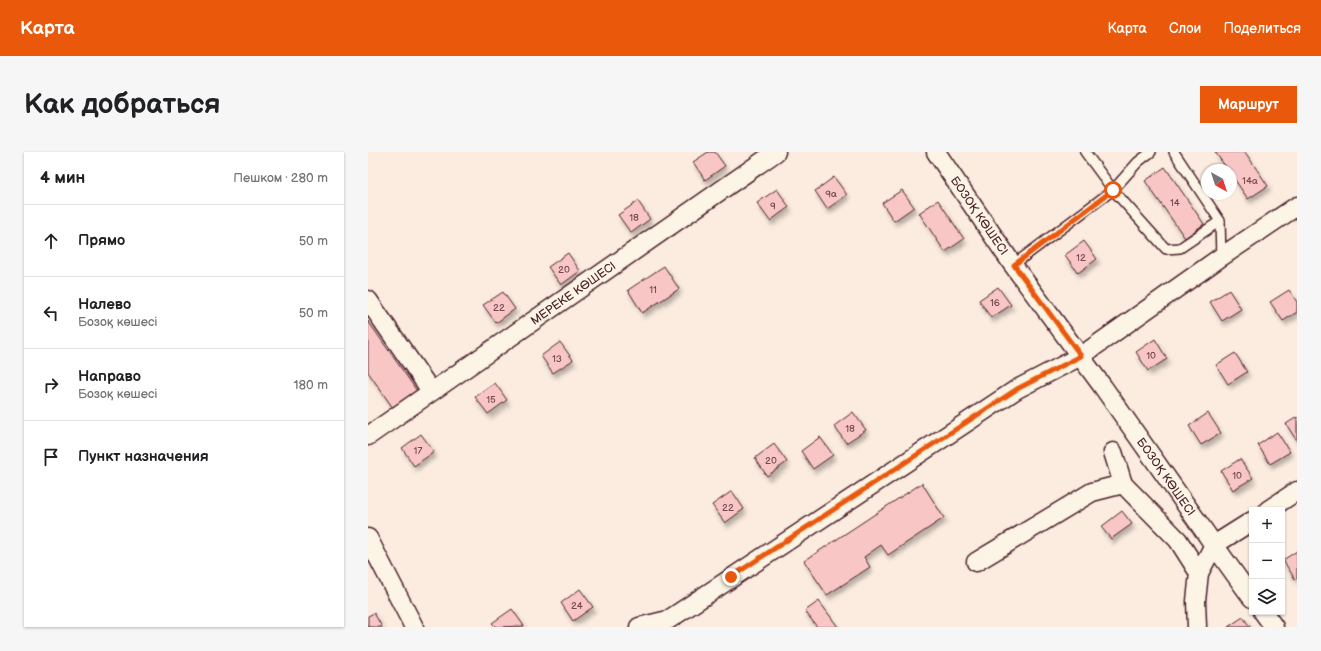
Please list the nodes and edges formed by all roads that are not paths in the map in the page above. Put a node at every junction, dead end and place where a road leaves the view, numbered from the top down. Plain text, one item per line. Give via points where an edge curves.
1 (776, 152) edge
2 (936, 152) edge
3 (1084, 152) edge
4 (1151, 152) edge
5 (1174, 152) edge
6 (1113, 190) junction
7 (1297, 206) edge
8 (1220, 220) junction
9 (1221, 257) junction
10 (1014, 265) junction
11 (368, 300) edge
12 (1081, 356) junction
13 (431, 391) junction
14 (369, 435) edge
15 (1113, 452) dead end
16 (1123, 484) junction
17 (1297, 491) edge
18 (1273, 507) edge
19 (1249, 522) edge
20 (368, 538) edge
21 (1214, 545) junction
22 (976, 562) dead end
23 (1199, 573) junction
24 (1249, 594) edge
25 (1265, 615) edge
26 (671, 623) edge
27 (414, 627) edge
28 (639, 627) edge
29 (1197, 627) edge
30 (1274, 627) edge

1 - 13 street, МЕРЕКЕ КӨШЕСІ
2 - 10 street, БОЗОҚ КӨШЕСІ
3 - 6 lane
4 - 6 lane via 1138,162
5 - 8 lane
6 - 8 lane via 1166,249 1180,248
6 - 10 lane
7 - 9 street
8 - 9 lane
9 - 12 street
10 - 12 street, БОЗОҚ КӨШЕСІ
11 - 13 street
12 - 21 street, БОЗОҚ КӨШЕСІ
12 - 26 street via 1017,389
13 - 14 street, МЕРЕКЕ КӨШЕСІ
15 - 16 street
16 - 22 street via 1092,492
16 - 23 street via 1178,540
17 - 18 street
19 - 21 street
20 - 27 street
21 - 23 street
21 - 24 street, БОЗОҚ КӨШЕСІ
23 - 29 street
25 - 30 street
26 - 28 street

